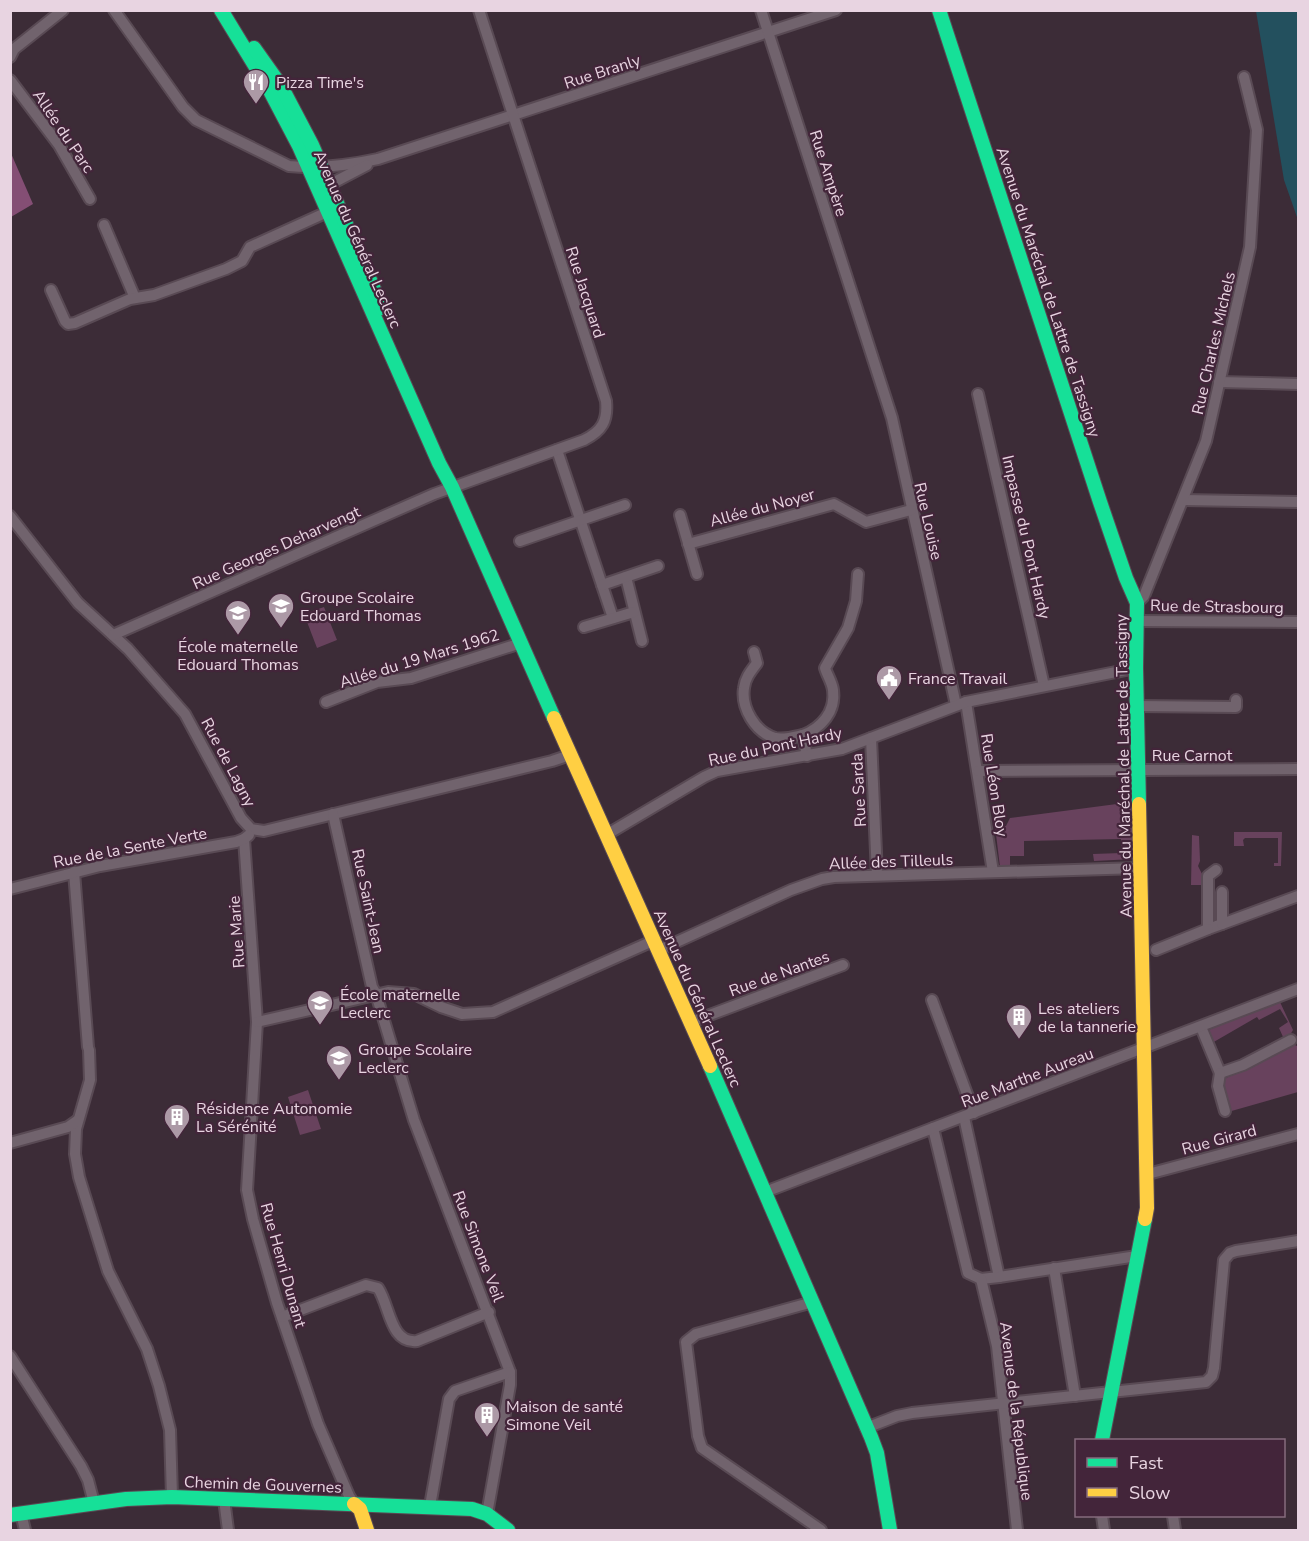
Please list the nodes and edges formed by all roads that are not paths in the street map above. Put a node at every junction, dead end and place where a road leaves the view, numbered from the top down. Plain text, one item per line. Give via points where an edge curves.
1 (63, 10) edge
2 (114, 10) edge
3 (223, 10) edge
4 (479, 10) edge
5 (761, 10) edge
6 (836, 10) edge
7 (939, 10) edge
8 (768, 33) junction
9 (10, 57) edge
10 (1244, 77) dead end
11 (10, 80) edge
12 (514, 116) junction
13 (378, 159) junction
14 (316, 166) junction
15 (325, 187) junction
16 (90, 200) dead end
17 (334, 209) junction
18 (104, 225) dead end
19 (51, 290) dead end
20 (135, 298) junction
21 (868, 344) joint
22 (1220, 382) junction
23 (1299, 384) edge
24 (978, 394) dead end
25 (557, 450) junction
26 (452, 487) junction
27 (1183, 500) junction
28 (1299, 502) edge
29 (625, 505) dead end
30 (911, 510) junction
31 (680, 515) dead end
32 (12, 520) edge
33 (580, 520) junction
34 (520, 541) dead end
35 (688, 544) junction
36 (658, 566) dead end
37 (697, 574) dead end
38 (858, 574) dead end
39 (626, 577) junction
40 (602, 585) junction
41 (1137, 603) junction
42 (634, 612) junction
43 (613, 618) junction
44 (1136, 621) junction
45 (1299, 622) edge
46 (584, 627) dead end
47 (113, 635) junction
48 (642, 641) dead end
49 (521, 643) junction
50 (754, 652) dead end
51 (1136, 668) junction
52 (1044, 686) junction
53 (1236, 700) dead end
54 (326, 702) dead end
55 (961, 704) junction
56 (1136, 706) junction
57 (803, 735) junction
58 (871, 738) junction
59 (570, 755) junction
60 (807, 756) junction
61 (1299, 770) edge
62 (978, 771) junction
63 (1138, 771) junction
64 (333, 814) junction
65 (251, 829) junction
66 (606, 835) junction
67 (244, 839) junction
68 (1140, 868) junction
69 (1216, 870) dead end
70 (74, 872) junction
71 (993, 872) junction
72 (877, 875) junction
73 (10, 889) edge
74 (1222, 892) dead end
75 (1299, 896) edge
76 (1222, 924) junction
77 (1208, 929) junction
78 (657, 945) junction
79 (1156, 950) dead end
80 (843, 965) dead end
81 (1299, 989) edge
82 (376, 994) junction
83 (932, 1000) dead end
84 (257, 1022) junction
85 (692, 1022) junction
86 (1201, 1027) junction
87 (1291, 1040) dead end
88 (1143, 1049) junction
89 (1220, 1073) junction
90 (1224, 1111) dead end
91 (969, 1115) junction
92 (78, 1120) junction
93 (933, 1128) junction
94 (1299, 1134) edge
95 (10, 1143) edge
96 (1148, 1174) junction
97 (765, 1192) junction
98 (1299, 1241) edge
99 (1137, 1256) junction
100 (1054, 1269) junction
101 (999, 1277) junction
102 (981, 1279) junction
103 (813, 1302) junction
104 (489, 1312) junction
105 (282, 1317) junction
106 (10, 1356) edge
107 (510, 1372) junction
108 (1113, 1392) junction
109 (1075, 1396) junction
110 (1003, 1403) junction
111 (866, 1428) junction
112 (1102, 1439) edge
113 (172, 1497) junction
114 (224, 1499) junction
115 (94, 1503) junction
116 (354, 1504) junction
117 (430, 1506) junction
118 (16, 1514) edge
119 (487, 1514) junction
120 (25, 1530) edge
121 (228, 1530) edge
122 (367, 1530) edge
123 (508, 1530) edge
124 (820, 1530) edge
125 (890, 1530) edge
126 (1017, 1530) edge

1 - 9 street via 14,49
2 - 14 street, Rue Branly via 196,120 289,166
3 - 14 street, Avenue du Général Leclerc via 281,86
4 - 12 street, Rue Jacquard
5 - 8 street, Rue Ampère
6 - 8 street, Rue Branly
7 - 41 street, Avenue du Maréchal de Lattre de Tassigny via 1100,502
8 - 12 street, Rue Branly
8 - 21 street, Rue Ampère
10 - 22 street, Rue Charles Michels via 1257,130 1250,247
11 - 16 street, Allée du Parc via 59,145
12 - 13 street, Rue Branly
12 - 25 street, Rue Jacquard via 606,401 605,419 597,434
13 - 14 street, Rue Branly via 352,165
13 - 15 street, Rue Branly
14 - 15 street, Avenue du Général Leclerc
15 - 17 street, Avenue du Général Leclerc
17 - 20 street via 250,248 242,261 226,269
17 - 26 street, Avenue du Général Leclerc via 399,351
18 - 20 street
19 - 20 street via 68,324
21 - 30 street, Rue Louise via 892,418
22 - 23 street
22 - 27 street, Rue Charles Michels via 1206,441
24 - 52 street, Impasse du Pont Hardy
25 - 26 street, Rue Jacquard
25 - 33 street
26 - 47 street, Rue Georges Deharvengt
26 - 49 street, Avenue du Général Leclerc
27 - 28 street
27 - 41 street, Rue Charles Michels via 1144,596
29 - 33 street
30 - 35 street, Allée du Noyer via 866,522 834,504
30 - 55 street, Rue Louise
31 - 35 street
32 - 47 street, Rue de Lagny via 78,603
33 - 34 street
33 - 40 street
35 - 37 street
36 - 39 street
38 - 57 street via 848,628 825,668 833,690 830,711 823,724
39 - 40 street
39 - 42 street
40 - 43 street
41 - 44 street, Avenue du Maréchal de Lattre de Tassigny
42 - 43 street
42 - 48 street
43 - 46 street
44 - 45 street, Rue de Strasbourg
44 - 51 street, Avenue du Maréchal de Lattre de Tassigny
47 - 65 street, Rue de Lagny via 190,720 241,818
49 - 54 street, Allée du 19 Mars 1962 via 411,678 377,682
49 - 59 street, Avenue du Général Leclerc
50 - 57 street via 757,663 744,687 750,719 773,738
51 - 52 street, Rue du Pont Hardy
51 - 56 street, Avenue du Maréchal de Lattre de Tassigny
52 - 55 street, Rue du Pont Hardy
53 - 56 street via 1236,707
55 - 58 street, Rue du Pont Hardy
55 - 62 street, Rue Léon Bloy
56 - 63 street, Avenue du Maréchal de Lattre de Tassigny
57 - 60 street
58 - 60 street, Rue du Pont Hardy
58 - 72 street, Rue Sarda
59 - 64 street, Rue de Lagny
59 - 66 street, Avenue du Général Leclerc
60 - 66 street, Rue du Pont Hardy via 717,771
61 - 63 street, Rue Carnot
62 - 63 street, Rue Carnot
62 - 71 street, Rue Léon Bloy
63 - 68 street, Avenue du Maréchal de Lattre de Tassigny
64 - 65 street, Rue de Lagny via 264,831
64 - 82 street, Rue Saint-Jean
65 - 67 street
66 - 78 street, Avenue du Général Leclerc
67 - 70 street, Rue de la Sente Verte
67 - 84 street, Rue Marie
68 - 71 street, Allée des Tilleuls
68 - 88 street, Avenue du Maréchal de Lattre de Tassigny
69 - 77 street via 1208,876
70 - 73 street, Rue de la Sente Verte
70 - 92 street via 90,1080
71 - 72 street, Allée des Tilleuls
72 - 78 street, Allée des Tilleuls via 834,877 809,883
74 - 76 street
75 - 76 street
76 - 77 street
77 - 79 street
78 - 82 street, Allée des Tilleuls via 493,1012 462,1014 414,993
78 - 85 street, Avenue du Général Leclerc
80 - 85 street, Rue de Nantes
81 - 86 street, Rue Marthe Aureau
82 - 84 street, Allée des Tilleuls
82 - 104 street, Rue Simone Veil via 414,1120
83 - 91 street
84 - 105 street, Rue Henri Dunant via 247,1190
85 - 97 street, Avenue du Général Leclerc
86 - 88 street, Rue Marthe Aureau
86 - 89 street
87 - 89 street
88 - 91 street, Rue Marthe Aureau
88 - 96 street, Avenue du Maréchal de Lattre de Tassigny
89 - 90 street via 1218,1086
91 - 93 street, Rue Marthe Aureau
91 - 101 street
92 - 95 street via 68,1127
92 - 113 street via 75,1154 79,1177 105,1261 147,1349 170,1430
93 - 97 street, Rue Marthe Aureau
93 - 102 street, Avenue de la République via 966,1268
94 - 96 street, Rue Girard
96 - 99 street, Avenue du Maréchal de Lattre de Tassigny via 1147,1208
97 - 103 street, Avenue du Général Leclerc
98 - 108 street via 1236,1251 1224,1260 1214,1368 1206,1382
99 - 100 street
99 - 108 street, Avenue du Maréchal de Lattre de Tassigny
100 - 101 street
100 - 109 street
101 - 102 street
102 - 110 street, Avenue de la République via 997,1346
103 - 111 street, Avenue du Général Leclerc
103 - 124 street via 696,1334 686,1342 702,1448
104 - 105 street via 409,1342 396,1332 378,1288 366,1285
104 - 107 street, Rue Simone Veil
105 - 116 street, Rue Henri Dunant via 318,1424
106 - 115 street via 81,1466
107 - 117 street via 455,1391 449,1399
107 - 119 street, Rue Simone Veil
108 - 109 street
108 - 112 street, Avenue du Maréchal de Lattre de Tassigny
109 - 110 street
110 - 111 street via 912,1413
110 - 126 street, Avenue de la République
111 - 125 street, Avenue du Général Leclerc via 877,1453
113 - 114 street, Chemin de Gouvernes
113 - 115 street, Chemin de Gouvernes
114 - 116 street, Chemin de Gouvernes
114 - 121 street
115 - 118 street, Chemin de Gouvernes
116 - 117 street, Chemin de Gouvernes
116 - 122 street via 360,1509
117 - 119 street, Chemin de Gouvernes
118 - 120 street
119 - 123 street, Chemin de Gouvernes

